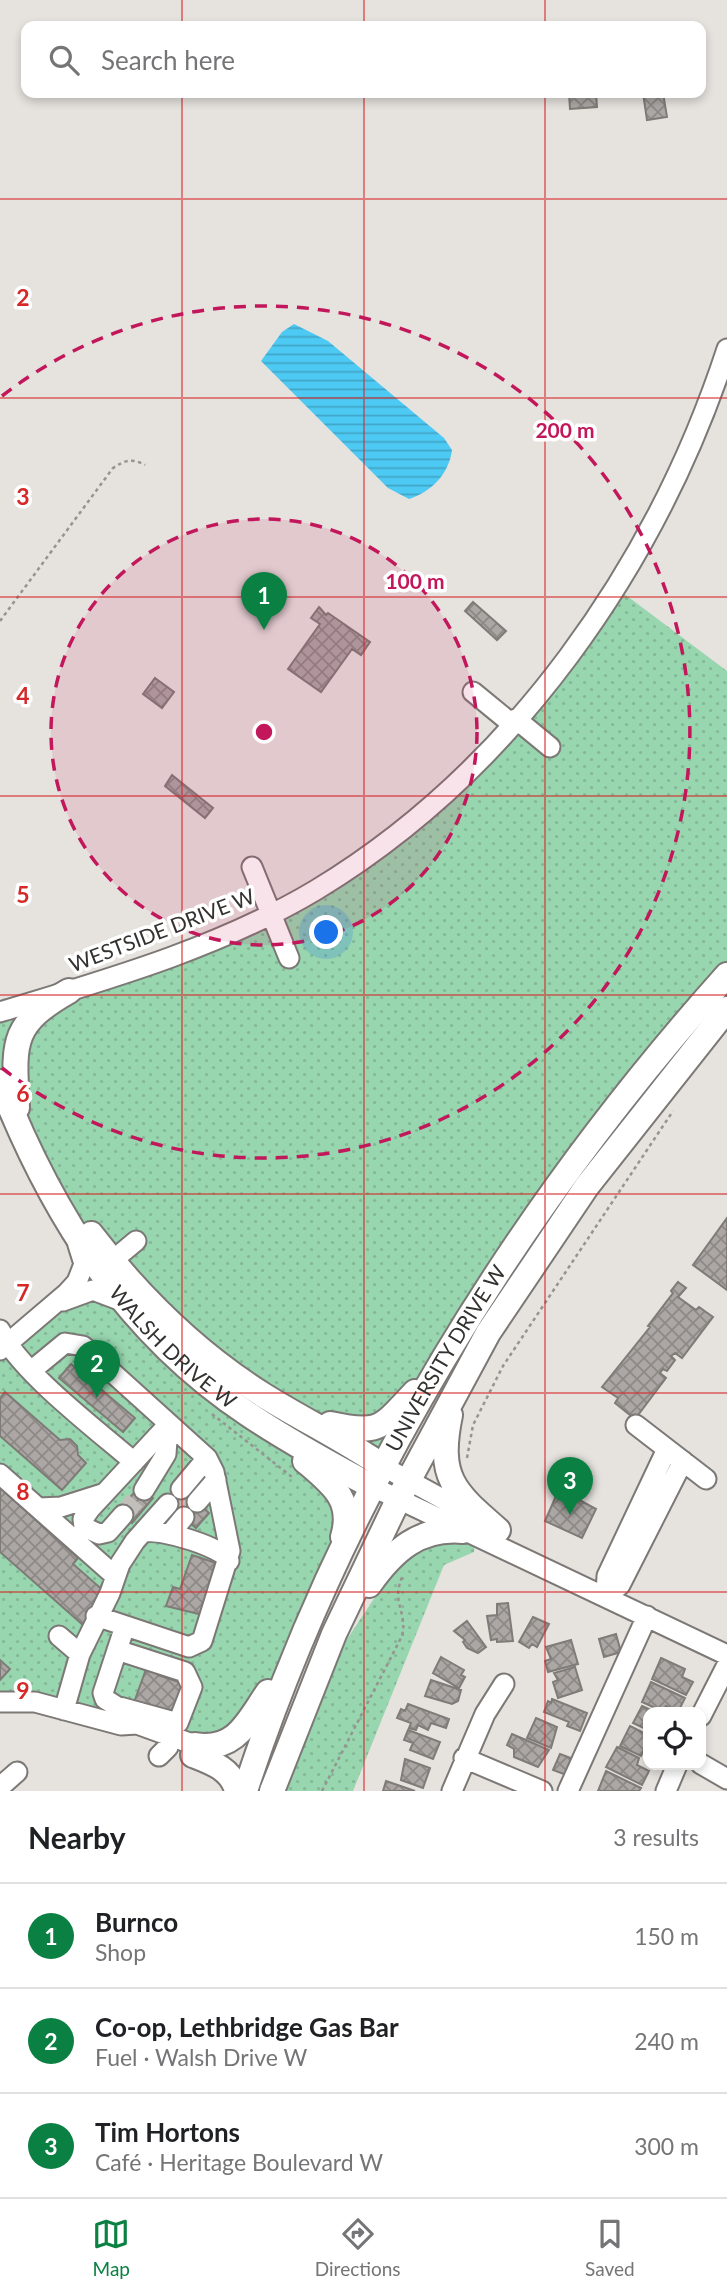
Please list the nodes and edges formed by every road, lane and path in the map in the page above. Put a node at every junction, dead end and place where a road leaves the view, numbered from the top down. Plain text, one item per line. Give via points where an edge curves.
1 (727, 349) edge
2 (145, 465) dead end
3 (0, 621) edge
4 (473, 692) dead end
5 (514, 721) junction
6 (550, 747) dead end
7 (252, 867) dead end
8 (271, 914) junction
9 (289, 958) dead end
10 (727, 975) edge
11 (69, 991) junction
12 (727, 1009) edge
13 (0, 1013) edge
14 (0, 1082) edge
15 (677, 1104) dead end
16 (17, 1126) junction
17 (29, 1152) junction
18 (73, 1234) junction
19 (136, 1241) dead end
20 (112, 1261) junction
21 (127, 1303) junction
22 (53, 1306) junction
23 (2, 1341) edge
24 (443, 1360) junction
25 (31, 1371) junction
26 (454, 1396) junction
27 (305, 1419) junction
28 (263, 1423) junction
29 (168, 1425) junction
30 (636, 1425) dead end
31 (675, 1455) junction
32 (134, 1462) junction
33 (467, 1463) dead end
34 (212, 1469) junction
35 (0, 1474) edge
36 (378, 1477) junction
37 (706, 1479) dead end
38 (144, 1490) tunnel mouth
39 (404, 1490) junction
40 (106, 1492) junction
41 (189, 1495) tunnel mouth
42 (38, 1508) junction
43 (176, 1511) tunnel mouth
44 (123, 1515) tunnel mouth
45 (498, 1530) junction
46 (463, 1531) junction
47 (158, 1532) junction
48 (229, 1562) junction
49 (410, 1566) dead end
50 (558, 1573) junction
51 (332, 1574) junction
52 (115, 1576) junction
53 (607, 1596) junction
54 (96, 1616) junction
55 (646, 1616) junction
56 (125, 1626) junction
57 (334, 1634) junction
58 (59, 1636) dead end
59 (302, 1638) junction
60 (117, 1650) junction
61 (80, 1654) junction
62 (727, 1654) edge
63 (727, 1665) edge
64 (504, 1684) dead end
65 (0, 1702) edge
66 (706, 1707) edge
67 (71, 1716) junction
68 (120, 1733) junction
69 (194, 1750) junction
70 (464, 1758) junction
71 (706, 1767) edge
72 (675, 1770) edge
73 (17, 1772) dead end
74 (727, 1779) edge
75 (0, 1787) edge
76 (237, 1791) edge
77 (245, 1791) edge
78 (272, 1791) edge
79 (321, 1791) edge
80 (452, 1791) edge
81 (542, 1791) edge
82 (568, 1791) edge
83 (666, 1791) edge

1 - 5 street, WESTSIDE DRIVE W via 692,441 641,542 584,634
2 - 3 path via 124,460 113,468
4 - 5 street
5 - 6 street
5 - 8 street, WESTSIDE DRIVE W via 443,798 404,830 315,891
7 - 8 street
8 - 9 street
8 - 11 street, WESTSIDE DRIVE W via 196,947
10 - 24 main road, UNIVERSITY DRIVE W via 599,1127
11 - 13 street, WESTSIDE DRIVE W
11 - 16 main road via 27,1021 18,1042
12 - 26 main road, UNIVERSITY DRIVE W via 587,1186 488,1333
14 - 16 main road, WALSH DRIVE W
15 - 33 path via 503,1366 473,1425
16 - 17 main road, WALSH DRIVE W
17 - 18 main road, WALSH DRIVE W
17 - 20 main road, WALSH DRIVE W
18 - 21 main road, WALSH DRIVE W via 99,1273
18 - 22 street via 84,1264 82,1272
19 - 20 street
20 - 27 main road, WALSH DRIVE W via 149,1304 210,1358
21 - 22 street via 93,1290
21 - 28 main road, WALSH DRIVE W via 171,1351
22 - 23 street
23 - 25 street
24 - 27 main road via 380,1426 355,1431
24 - 36 main road, UNIVERSITY DRIVE W
25 - 29 street via 65,1343 83,1346
25 - 32 street
26 - 39 main road, UNIVERSITY DRIVE W
26 - 45 main road via 446,1446 449,1476 459,1497
27 - 36 main road, WALSH DRIVE W
28 - 36 main road, WALSH DRIVE W
28 - 51 main road via 325,1478 346,1506 348,1519
29 - 32 street
29 - 34 street
29 - 38 street via 166,1454
30 - 31 street
31 - 37 street
31 - 53 street via 607,1576
32 - 40 street
34 - 41 street
34 - 48 street
35 - 42 street
36 - 39 street
36 - 51 main road, UNIVERSITY DRIVE W
39 - 45 street
39 - 46 street
39 - 57 main road, UNIVERSITY DRIVE W
40 - 42 street via 61,1507
40 - 44 street via 83,1519 84,1527 99,1534 108,1532
42 - 52 street
43 - 47 street
45 - 50 street
46 - 50 street
46 - 57 main road via 432,1531 401,1547
47 - 48 street via 220,1551
47 - 52 street via 126,1552
48 - 56 street via 198,1645 189,1647
49 - 79 path via 397,1589 402,1636
50 - 53 street
51 - 59 main road, UNIVERSITY DRIVE W
52 - 54 street
53 - 55 street
54 - 56 street
54 - 61 street
55 - 62 street
55 - 82 street
56 - 60 street
57 - 78 main road, UNIVERSITY DRIVE W
58 - 61 street
59 - 69 main road via 237,1735 212,1748
59 - 77 main road, UNIVERSITY DRIVE W via 276,1697
60 - 60 street via 104,1699 178,1723 192,1687 186,1672
61 - 67 street
63 - 66 street
64 - 70 street
65 - 67 street
67 - 68 street
68 - 69 street via 134,1735 163,1751
68 - 69 street via 137,1724
69 - 76 main road via 226,1771
70 - 80 street
70 - 81 street
71 - 74 street
72 - 83 street
73 - 75 street

